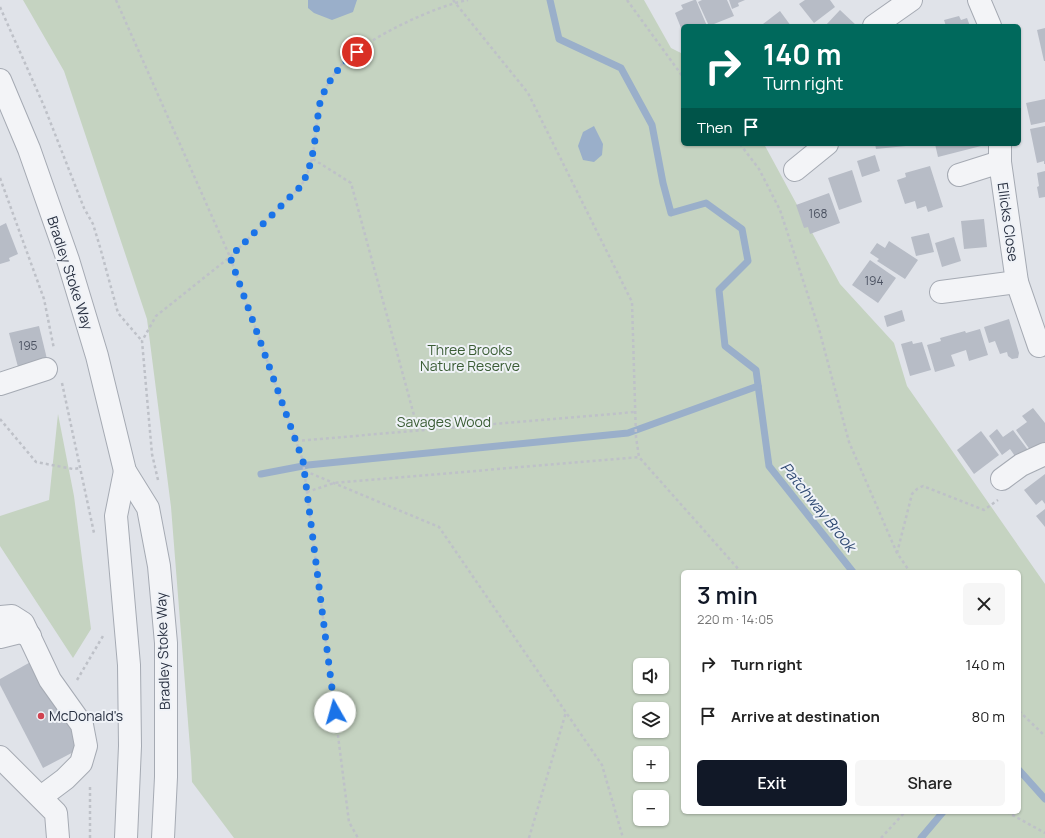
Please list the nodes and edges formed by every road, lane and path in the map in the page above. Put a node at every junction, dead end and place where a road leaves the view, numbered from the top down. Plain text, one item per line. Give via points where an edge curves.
1 (116, 0) edge
2 (468, 0) edge
3 (627, 0) edge
4 (911, 0) edge
5 (979, 0) edge
6 (454, 1) edge
7 (0, 7) edge
8 (877, 24) edge
9 (989, 24) edge
10 (681, 74) edge
11 (0, 80) edge
12 (742, 146) edge
13 (825, 146) edge
14 (1000, 153) edge
15 (313, 159) junction
16 (795, 170) dead end
17 (959, 175) dead end
18 (0, 178) edge
19 (230, 257) junction
20 (1017, 282) junction
21 (940, 292) dead end
22 (142, 341) junction
23 (1038, 346) dead end
24 (54, 368) junction
25 (0, 384) edge
26 (635, 412) junction
27 (0, 419) edge
28 (418, 430) junction
29 (296, 440) junction
30 (1045, 454) edge
31 (638, 457) junction
32 (80, 468) junction
33 (305, 470) junction
34 (125, 471) junction
35 (1002, 479) dead end
36 (334, 483) junction
37 (158, 484) dead end
38 (307, 492) junction
39 (984, 510) dead end
40 (95, 538) dead end
41 (897, 553) junction
42 (739, 570) edge
43 (909, 570) edge
44 (0, 617) edge
45 (30, 636) junction
46 (104, 636) dead end
47 (0, 637) edge
48 (75, 683) dead end
49 (566, 712) junction
50 (1021, 713) edge
51 (1045, 736) edge
52 (0, 757) edge
53 (41, 797) junction
54 (903, 814) edge
55 (1011, 814) edge
56 (1045, 833) edge
57 (58, 838) edge
58 (126, 838) edge
59 (163, 838) edge
60 (358, 838) edge
61 (529, 838) edge
62 (623, 838) edge
63 (881, 838) edge

1 - 19 path
2 - 6 path
3 - 10 path
4 - 8 street
5 - 9 street
6 - 15 path via 368,44 346,60 331,79 320,103
6 - 26 path via 528,93 632,302
7 - 22 path via 93,224 118,313
11 - 34 street, Bradley Stoke Way via 29,149 68,260 97,356
12 - 41 path via 759,169 780,210 819,329 850,442
13 - 16 street
14 - 17 street, Ellicks Close
14 - 20 street, Ellicks Close
15 - 19 path via 301,186
15 - 28 path via 351,183
18 - 24 path via 44,299
19 - 22 path via 156,316
19 - 29 path
20 - 21 street, Ellicks Close
20 - 23 street, Ellicks Close
22 - 37 path via 152,454
24 - 25 street
24 - 32 path
26 - 28 path
26 - 31 path
27 - 32 path via 36,462
28 - 29 path
29 - 33 path
30 - 35 street via 1020,465
31 - 36 path
31 - 42 path
32 - 40 path
33 - 36 path
33 - 38 path
34 - 58 street, Bradley Stoke Way via 116,516 129,665 130,746
34 - 59 street, Bradley Stoke Way via 148,508 159,566 166,643 166,777
36 - 38 path
36 - 49 path via 439,527
38 - 60 path via 349,822
39 - 41 path via 923,486 912,494
41 - 43 path
44 - 45 street via 12,616 23,623
45 - 47 street via 20,632
45 - 53 street via 50,680 82,726 86,746 81,762 65,779
46 - 48 path
49 - 61 path
49 - 62 path via 602,766
50 - 51 path
52 - 53 street
53 - 57 street via 56,813
54 - 63 path
55 - 56 path

